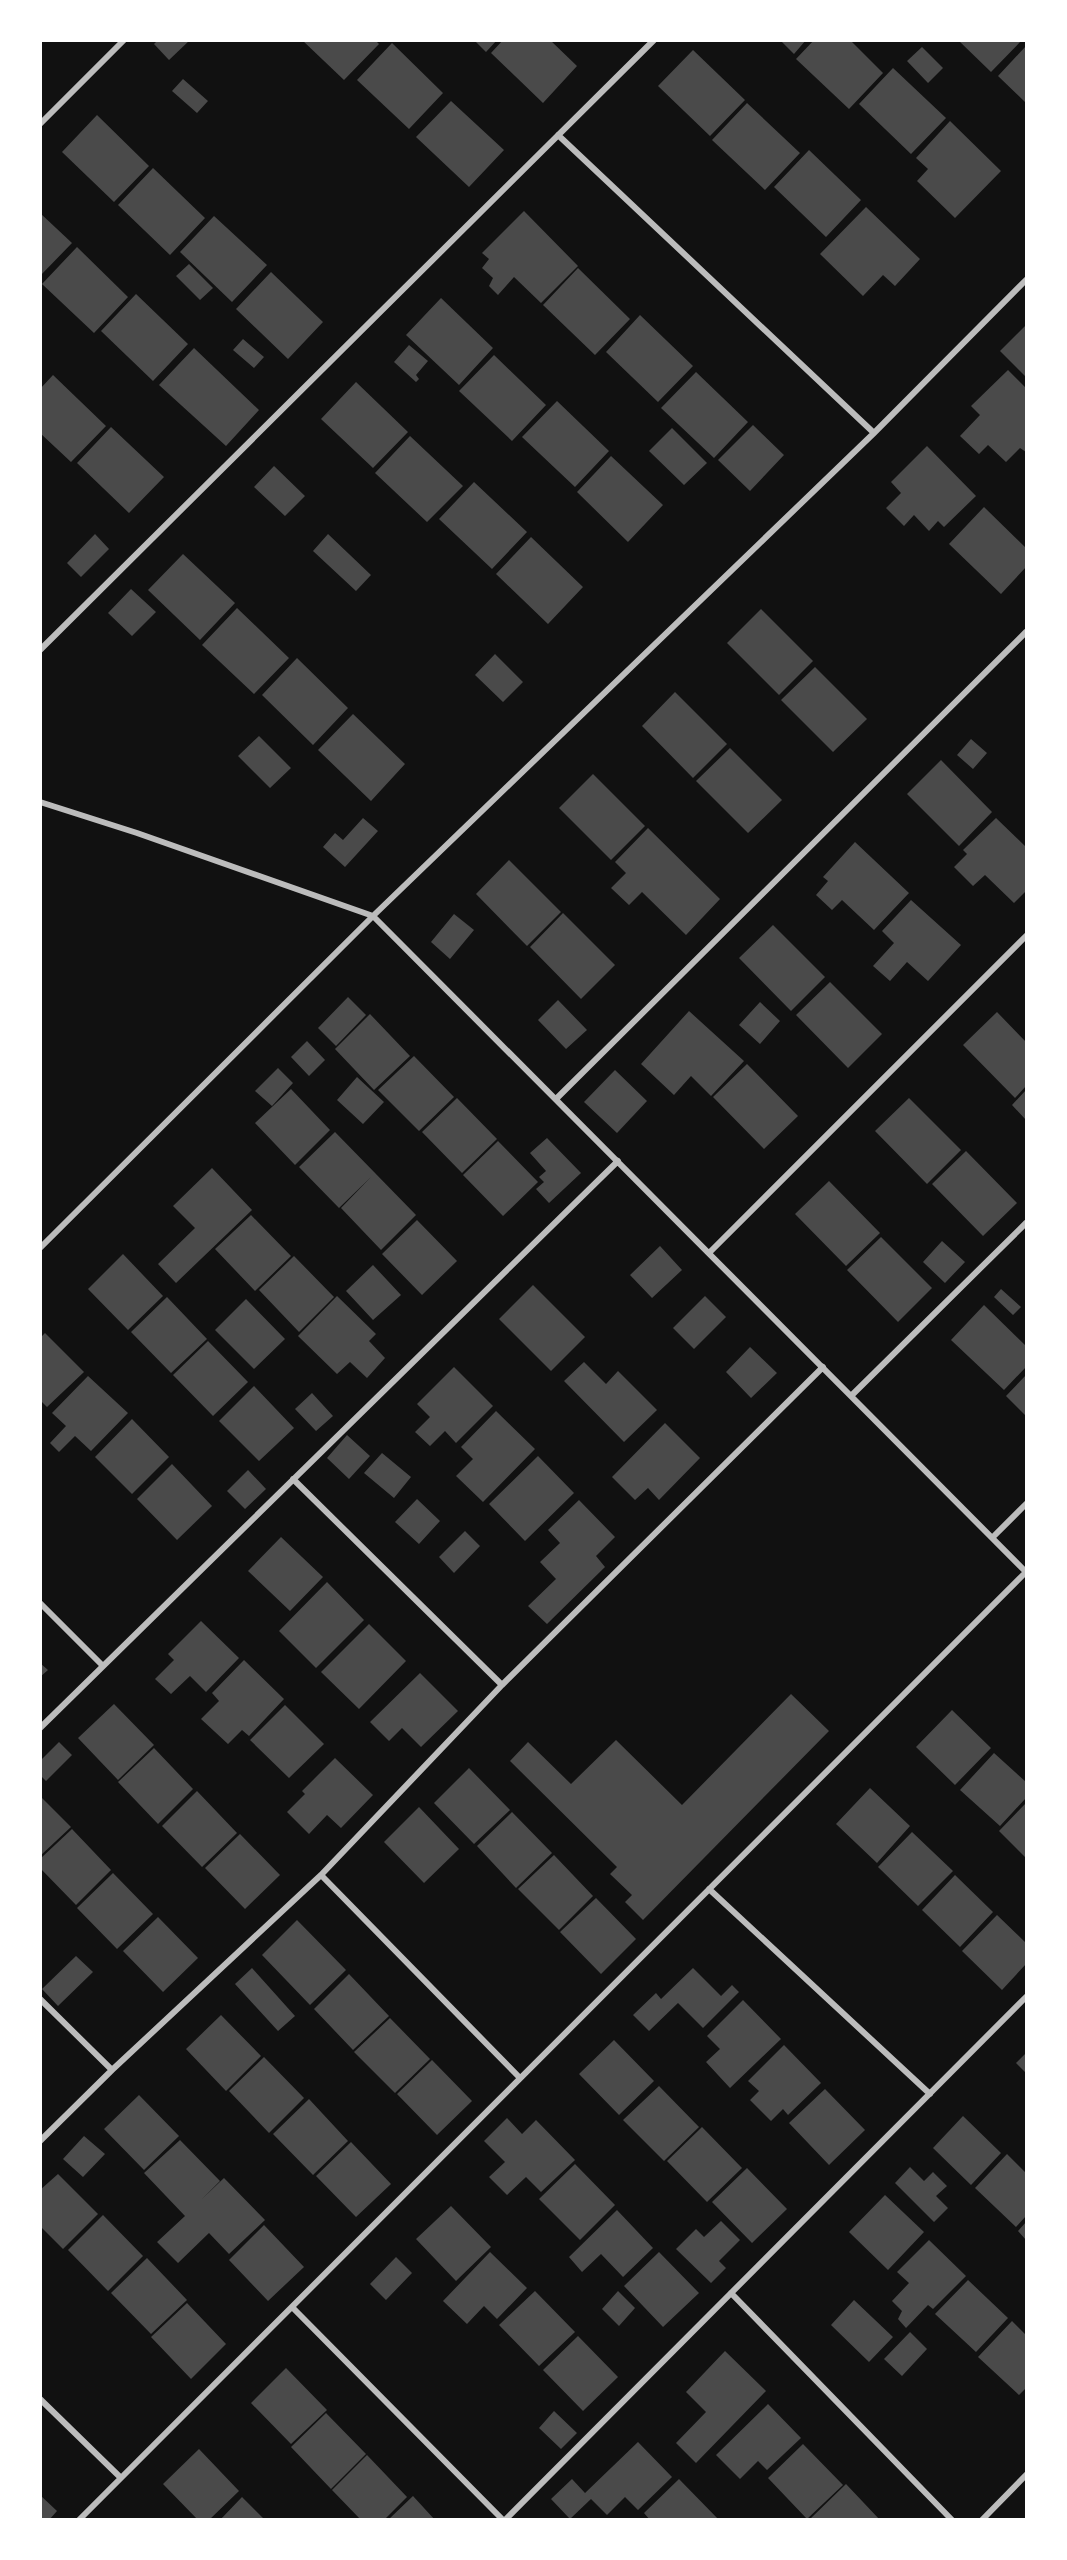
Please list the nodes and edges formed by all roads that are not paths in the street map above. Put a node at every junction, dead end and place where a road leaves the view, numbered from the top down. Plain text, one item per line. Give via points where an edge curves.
1 (124, 40) edge
2 (654, 40) edge
3 (40, 124) edge
4 (558, 135) junction
5 (1026, 280) edge
6 (874, 433) junction
7 (1026, 632) edge
8 (40, 650) edge
9 (40, 802) edge
10 (373, 916) junction
11 (1026, 936) edge
12 (556, 1100) junction
13 (618, 1161) junction
14 (1026, 1223) edge
15 (40, 1248) edge
16 (709, 1254) junction
17 (823, 1367) junction
18 (851, 1396) junction
19 (293, 1479) junction
20 (1026, 1504) edge
21 (992, 1538) junction
22 (1026, 1572) edge
23 (40, 1603) edge
24 (103, 1666) junction
25 (502, 1685) junction
26 (40, 1728) edge
27 (321, 1875) junction
28 (709, 1889) junction
29 (1026, 1997) edge
30 (40, 1999) edge
31 (112, 2070) junction
32 (520, 2078) junction
33 (930, 2094) junction
34 (40, 2141) edge
35 (731, 2293) junction
36 (292, 2307) junction
37 (40, 2399) edge
38 (1026, 2475) edge
39 (121, 2478) junction
40 (79, 2520) edge
41 (504, 2520) edge
42 (952, 2520) edge
43 (982, 2520) edge

1 - 3 street
2 - 4 street
4 - 6 street
4 - 8 street
5 - 6 street
6 - 10 street
7 - 12 street
9 - 10 street
10 - 12 street
10 - 15 street
11 - 16 street
12 - 13 street
13 - 16 street
13 - 19 street
14 - 18 street
16 - 17 street
17 - 18 street
17 - 25 street
18 - 21 street
19 - 24 street
19 - 25 street
20 - 21 street
21 - 22 street
22 - 28 street
23 - 24 street
24 - 26 street
25 - 27 street
27 - 31 street
27 - 32 street
28 - 32 street
28 - 33 street
29 - 33 street
30 - 31 street
31 - 34 street
32 - 36 street
33 - 35 street
35 - 41 street
35 - 42 street
36 - 39 street
36 - 41 street
37 - 39 street
38 - 43 street
39 - 40 street

